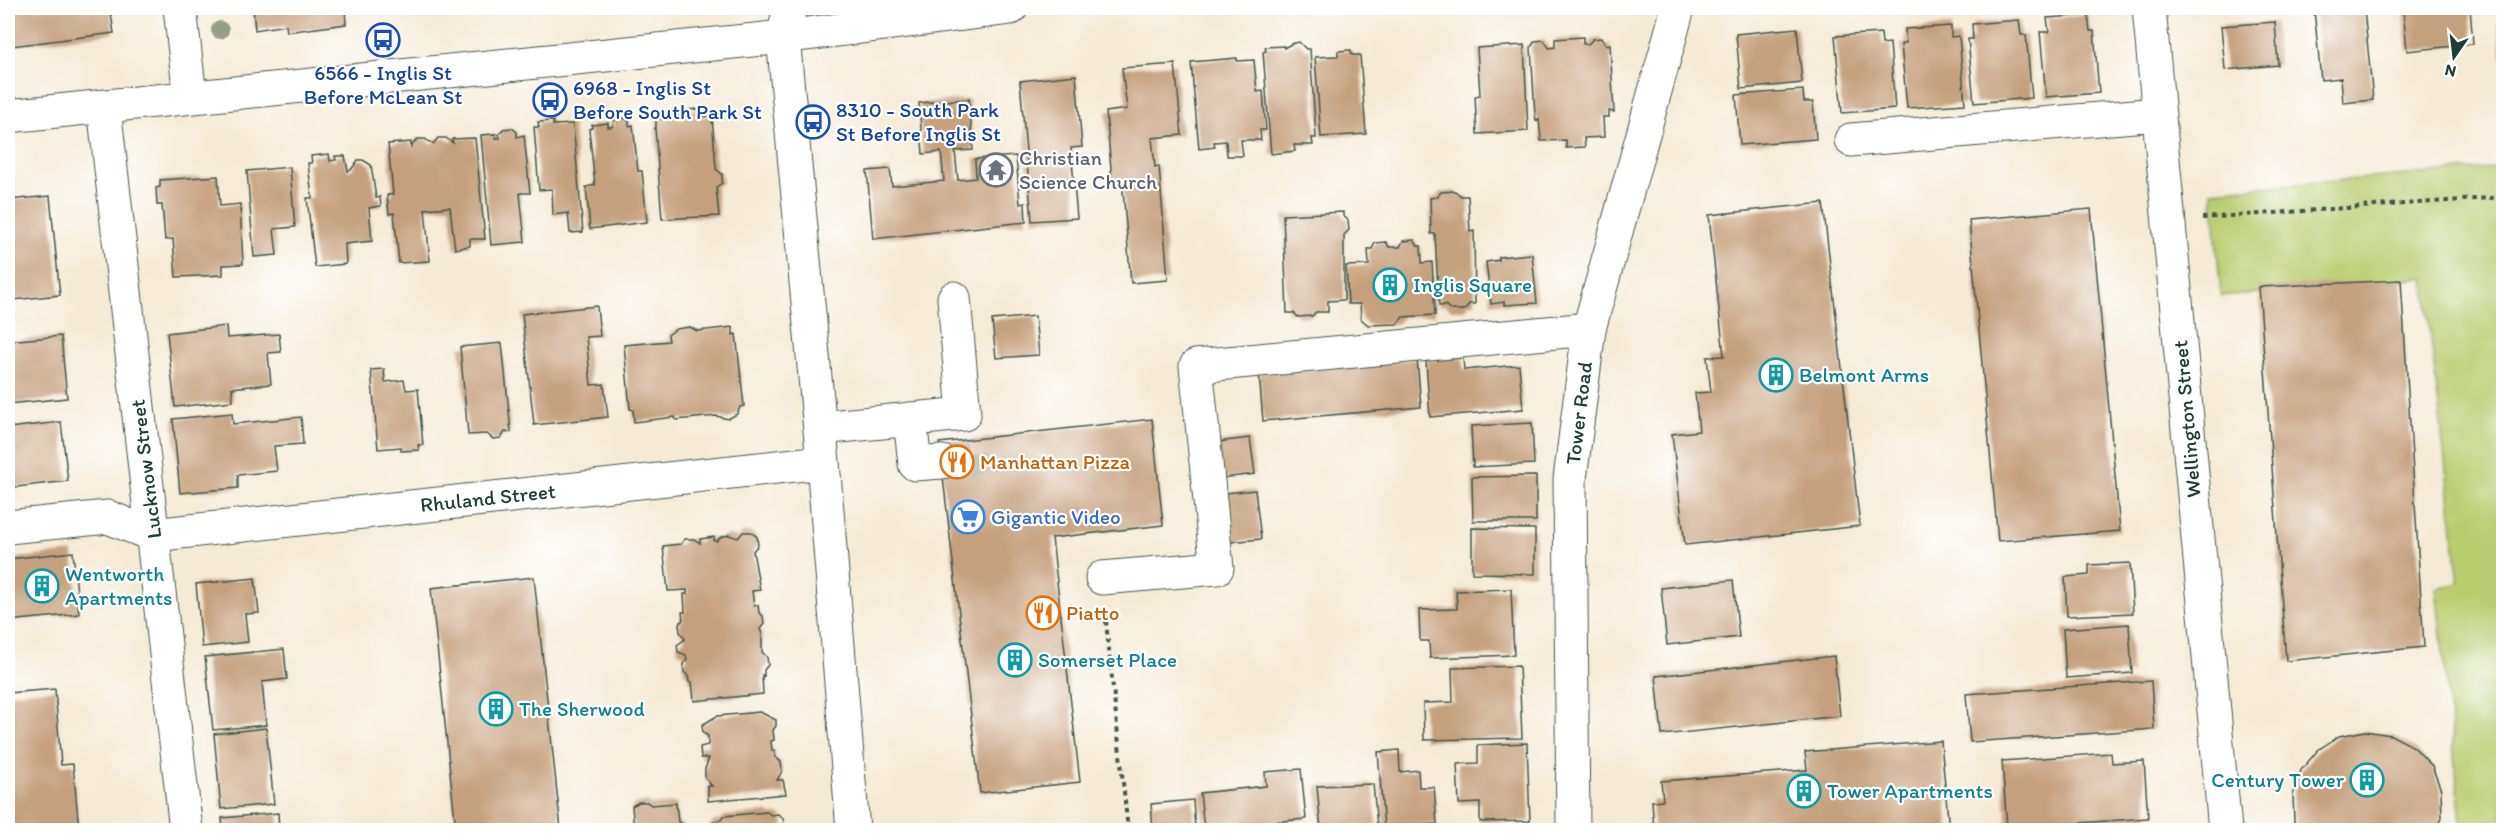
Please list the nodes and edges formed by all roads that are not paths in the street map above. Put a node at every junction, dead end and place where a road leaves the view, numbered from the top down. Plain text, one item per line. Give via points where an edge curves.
1 (180, 8) edge
2 (765, 8) edge
3 (1011, 8) edge
4 (1677, 8) edge
5 (2149, 8) edge
6 (787, 22) edge
7 (190, 97) junction
8 (104, 107) junction
9 (2158, 114) junction
10 (8, 116) edge
11 (1851, 140) dead end
12 (954, 298) dead end
13 (1589, 329) junction
14 (910, 419) junction
15 (820, 428) junction
16 (823, 462) junction
17 (942, 462) tunnel mouth
18 (8, 527) edge
19 (153, 535) junction
20 (1102, 578) road end
21 (186, 831) edge
22 (853, 831) edge
23 (1573, 831) edge
24 (2225, 831) edge

1 - 7 street
2 - 6 street
3 - 6 street
4 - 13 street, Tower Road
5 - 9 street, Wellington Street
6 - 7 street
6 - 15 street
7 - 8 street
8 - 10 street
8 - 19 street, Lucknow Street
9 - 11 street
9 - 24 street, Wellington Street
12 - 14 street via 965,427
13 - 20 street via 1196,366 1217,568
13 - 23 street, Tower Road via 1570,479
14 - 15 street
14 - 17 street via 915,464
15 - 16 street
16 - 19 street, Rhuland Street
16 - 22 street
18 - 19 street via 108,517
19 - 21 street, Lucknow Street

